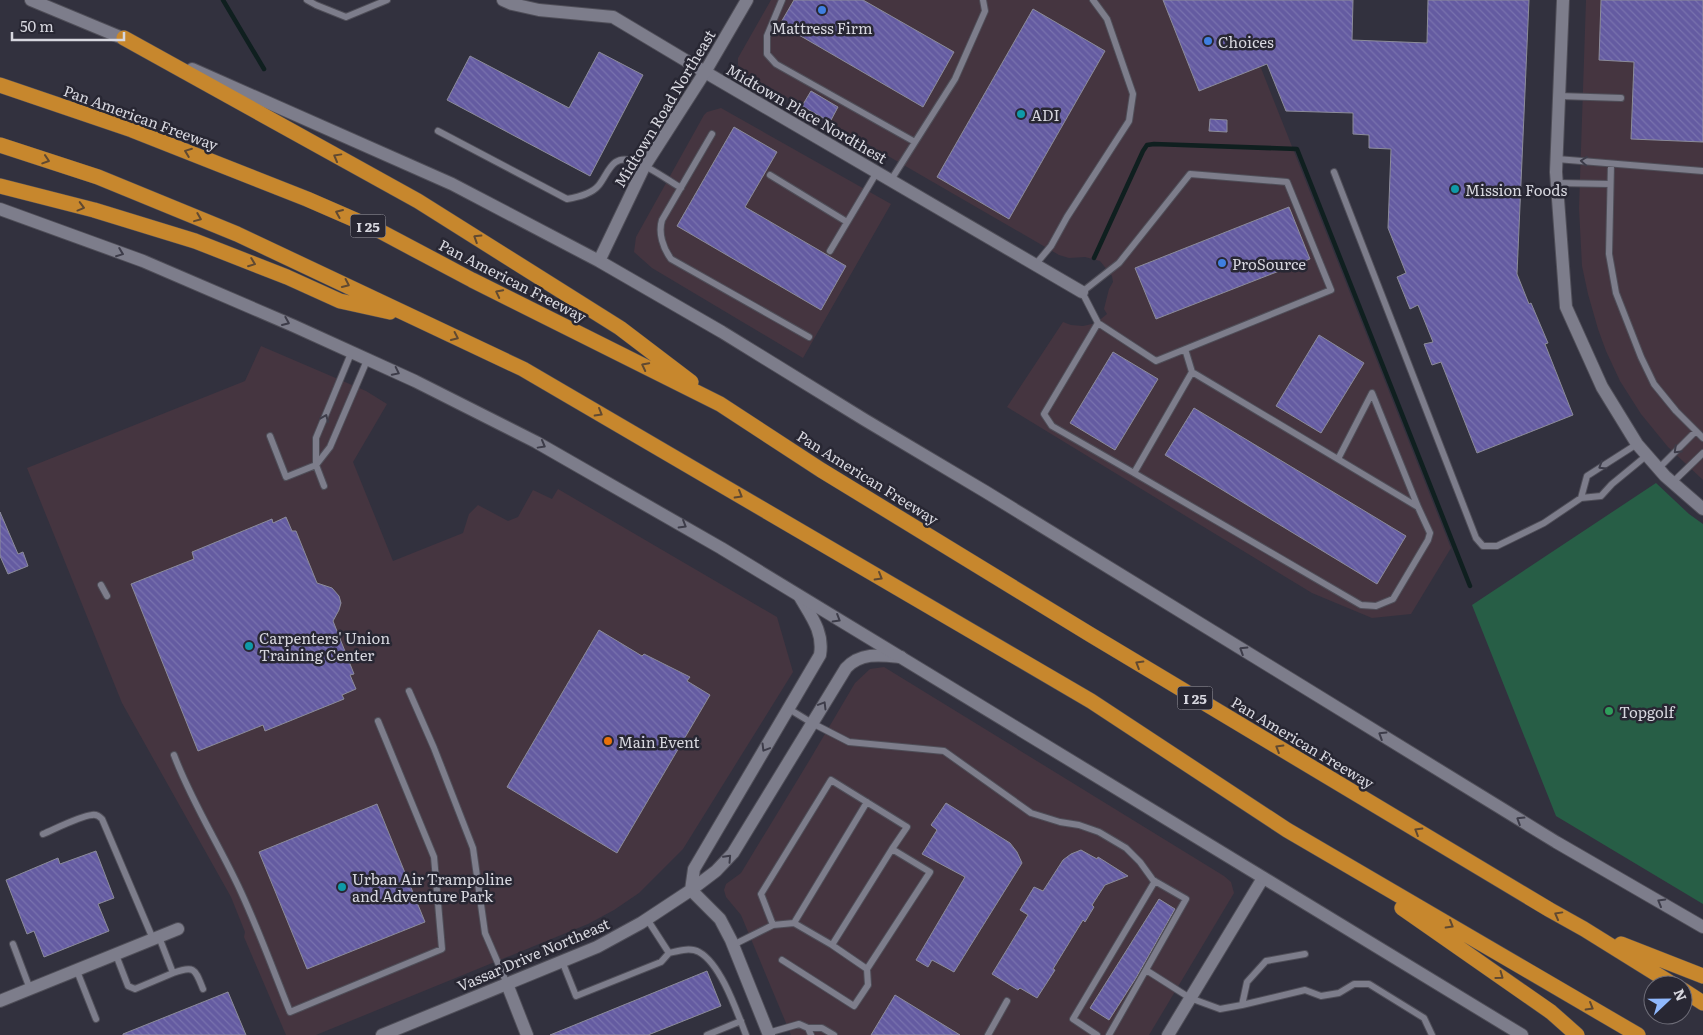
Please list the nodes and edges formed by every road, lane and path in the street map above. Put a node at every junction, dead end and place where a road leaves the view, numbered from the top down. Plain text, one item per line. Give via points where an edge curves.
1 (31, 0) edge
2 (307, 0) edge
3 (387, 0) edge
4 (747, 0) edge
5 (782, 0) edge
6 (982, 0) edge
7 (1093, 0) edge
8 (1563, 0) edge
9 (509, 1) edge
10 (124, 38) junction
11 (705, 72) junction
12 (0, 86) edge
13 (1559, 96) junction
14 (1621, 98) dead end
15 (438, 132) dead end
16 (712, 134) dead end
17 (915, 142) junction
18 (0, 145) edge
19 (1557, 159) junction
20 (1611, 164) junction
21 (644, 166) junction
22 (1703, 171) edge
23 (877, 172) junction
24 (1334, 172) dead end
25 (770, 175) dead end
26 (891, 180) junction
27 (1557, 183) junction
28 (1610, 184) junction
29 (0, 186) edge
30 (681, 188) junction
31 (0, 209) edge
32 (847, 222) junction
33 (830, 251) dead end
34 (598, 261) junction
35 (1034, 264) junction
36 (1082, 292) junction
37 (411, 316) junction
38 (1098, 323) junction
39 (810, 337) dead end
40 (1184, 349) junction
41 (352, 352) junction
42 (368, 358) junction
43 (1192, 372) junction
44 (720, 404) junction
45 (1696, 431) junction
46 (270, 436) dead end
47 (1703, 438) edge
48 (1637, 444) junction
49 (1703, 452) edge
50 (1646, 456) junction
51 (1338, 459) junction
52 (316, 465) junction
53 (1658, 468) junction
54 (1134, 473) junction
55 (1672, 483) junction
56 (324, 486) dead end
57 (1581, 498) junction
58 (1418, 507) junction
59 (1703, 509) edge
60 (101, 584) dead end
61 (107, 596) dead end
62 (800, 597) junction
63 (903, 658) junction
64 (410, 691) dead end
65 (789, 709) junction
66 (378, 721) dead end
67 (812, 723) junction
68 (174, 755) dead end
69 (867, 802) junction
70 (1287, 830) junction
71 (43, 834) dead end
72 (892, 849) junction
73 (1263, 878) junction
74 (1156, 881) junction
75 (691, 890) junction
76 (647, 919) junction
77 (794, 923) junction
78 (773, 926) junction
79 (1703, 927) edge
80 (178, 929) dead end
81 (1584, 929) junction
82 (156, 938) junction
83 (13, 944) dead end
84 (733, 945) junction
85 (832, 945) junction
86 (668, 953) junction
87 (1305, 954) dead end
88 (116, 955) junction
89 (782, 960) dead end
90 (562, 961) junction
91 (867, 969) junction
92 (1146, 970) junction
93 (77, 971) junction
94 (173, 973) junction
95 (1658, 975) edge
96 (1703, 976) edge
97 (507, 984) junction
98 (203, 989) dead end
99 (30, 990) junction
100 (1190, 998) junction
101 (0, 1001) edge
102 (1007, 1001) dead end
103 (1242, 1005) junction
104 (96, 1019) dead end
105 (740, 1021) junction
106 (808, 1028) junction
107 (769, 1034) edge
108 (382, 1035) edge
109 (527, 1035) edge
110 (707, 1035) edge
111 (746, 1035) edge
112 (811, 1035) edge
113 (834, 1035) edge
114 (988, 1035) edge
115 (1097, 1035) edge
116 (1109, 1035) edge
117 (1168, 1035) edge
118 (1432, 1035) edge
119 (1522, 1035) edge
120 (1577, 1035) edge
121 (1638, 1035) edge

1 - 10 main road
2 - 3 lane via 346,17
4 - 11 main road, Midtown Road Northeast
5 - 17 lane via 767,36 767,54 776,64
6 - 17 lane via 985,11 955,79
7 - 35 lane via 1107,19 1133,94 1129,122 1051,246
8 - 13 main road
9 - 11 main road, Midtown Place Nordthest via 539,10 613,17
10 - 34 main road via 452,184
44 -> 10 highway via 620,328 418,201
11 - 21 main road, Midtown Road Northeast
11 - 23 main road, Midtown Place Nordthest
44 -> 12 highway, Pan American Freeway / I 25 via 376,229 132,130
13 - 14 lane
13 - 19 main road
15 - 21 lane via 567,199 580,197 598,187 608,169 618,160 626,159
16 - 30 lane
17 - 26 lane
18 -> 37 highway via 98,177 227,230
20 -> 19 lane
19 - 27 main road
20 - 22 lane
20 - 28 lane
21 - 30 lane
21 - 34 main road, Midtown Road Northeast
23 - 26 main road, Midtown Place Nordthest
23 - 32 lane
24 - 57 lane via 1476,538 1483,546 1497,546 1544,523
25 - 32 lane
26 - 35 main road, Midtown Place Nordthest
27 - 28 lane
27 - 48 main road via 1566,307 1602,387
28 - 45 lane via 1609,254 1616,293 1654,384
29 -> 37 highway via 195,241 340,302
30 - 39 lane via 660,228 663,244 671,258
31 -> 41 main road via 143,262
32 - 33 lane
79 -> 34 main road via 1556,842 722,332
35 - 36 main road, Midtown Place Nordthest
36 - 38 lane
36 - 40 lane via 1119,263 1190,174 1287,182 1331,290
37 -> 70 highway via 523,369 1091,701
38 - 40 lane via 1156,361
38 - 54 lane via 1044,414 1052,426
40 - 43 lane
41 - 42 main road
52 -> 41 lane via 316,438
42 - 52 lane via 330,448
42 -> 62 main road via 536,442 657,510
43 - 51 lane
43 - 54 lane
81 -> 44 highway, Pan American Freeway / I 25 via 1091,635 821,470
45 - 47 lane
45 -> 53 lane
46 - 52 lane via 286,477
48 - 50 main road
48 -> 57 lane via 1587,476
49 - 55 lane
50 - 53 main road
50 - 57 lane via 1601,496
51 - 58 lane
51 - 58 lane via 1372,393
52 - 56 lane
53 - 55 main road
54 - 58 lane via 1361,605 1376,606 1393,598 1428,540 1430,533
55 - 59 main road
60 - 61 lane
62 -> 63 main road
62 - 65 main road via 816,625 822,645 815,666
67 -> 63 main road, Vassar Drive Northeast via 852,662 875,654
63 - 73 main road
64 - 97 lane via 473,848 485,933
65 - 67 lane
65 -> 75 main road via 694,869
66 - 68 lane via 434,857 442,949 290,1012 242,893 182,777
67 - 74 lane via 849,742 944,751 1031,813 1080,825 1126,848
75 -> 67 main road, Vassar Drive Northeast via 733,853
69 - 72 lane via 907,827
69 - 77 lane
69 - 78 lane via 831,780 761,894
70 -> 120 highway via 1465,950 1551,1012
70 -> 121 highway
71 - 82 lane via 92,815 102,819
72 - 85 lane
72 - 91 lane via 930,872
73 - 100 main road
73 - 119 main road
74 - 92 lane via 1186,899
74 - 115 lane via 1073,1019
75 - 76 main road, Vassar Drive Northeast
75 - 84 main road via 720,919
76 - 86 lane
76 - 90 main road, Vassar Drive Northeast via 597,947
77 - 78 lane
77 - 85 lane
78 - 84 lane
80 - 82 main road
81 - 95 highway, Pan American Freeway / I 25
81 - 96 highway
82 - 88 main road
82 - 94 lane
83 - 99 lane
84 - 107 main road
85 - 91 lane
86 - 90 lane via 661,962 576,996
86 - 105 lane via 698,952 714,966
87 - 103 lane via 1266,961 1246,982
88 - 93 main road
88 - 94 lane via 131,988
89 - 91 lane via 854,1006 868,985
90 - 97 main road, Vassar Drive Northeast
92 - 100 lane
92 - 116 lane
93 - 99 main road
93 - 104 lane
94 - 98 lane via 193,969
97 - 108 main road, Vassar Drive Northeast
97 - 109 main road
99 - 101 main road
100 - 103 lane via 1220,1009
100 - 117 main road
102 - 114 lane
103 - 118 lane via 1305,990 1322,996 1339,993 1354,984 1369,984 1424,1018
105 - 110 lane
105 - 111 lane
106 - 107 lane via 798,1024
106 - 112 lane
106 - 113 lane via 822,1028

